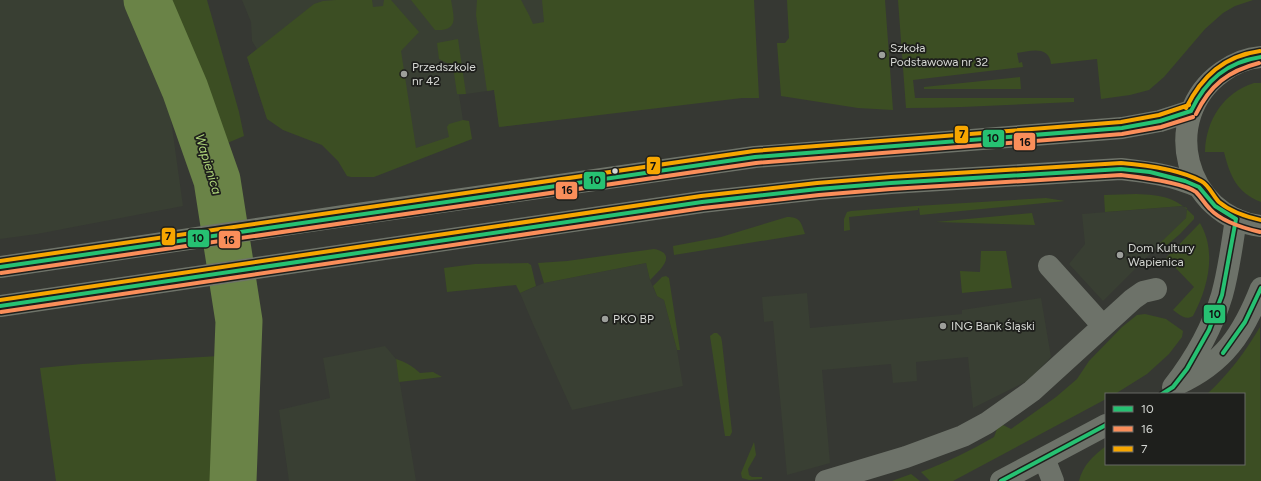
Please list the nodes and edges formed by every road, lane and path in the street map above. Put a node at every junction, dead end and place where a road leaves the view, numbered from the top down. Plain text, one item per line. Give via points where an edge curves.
1 (1261, 57) edge
2 (1191, 111) junction
3 (1198, 187) junction
4 (1236, 219) junction
5 (1261, 226) edge
6 (1050, 266) dead end
7 (0, 267) edge
8 (1261, 288) edge
9 (1156, 289) dead end
10 (0, 306) edge
11 (1103, 326) junction
12 (1167, 391) edge
13 (1105, 427) edge
14 (1044, 458) junction
15 (1004, 480) edge
16 (826, 481) edge
17 (1053, 481) edge

1 - 2 main road via 1225,69 1201,92
2 - 3 main road via 1187,125 1186,150 1188,163
2 - 7 main road via 1160,121 1122,128 755,157
3 - 4 main road via 1215,206
3 - 10 main road via 1185,180 1150,172 1120,169 818,189 702,202
4 - 5 main road
4 - 12 street via 1227,272 1216,312 1187,369
6 - 11 street
8 - 12 street via 1243,328 1213,364
9 - 11 street via 1143,292 1132,299
11 - 16 street via 1032,391 987,423 963,436 906,457
13 - 14 street
14 - 15 street
14 - 17 street

